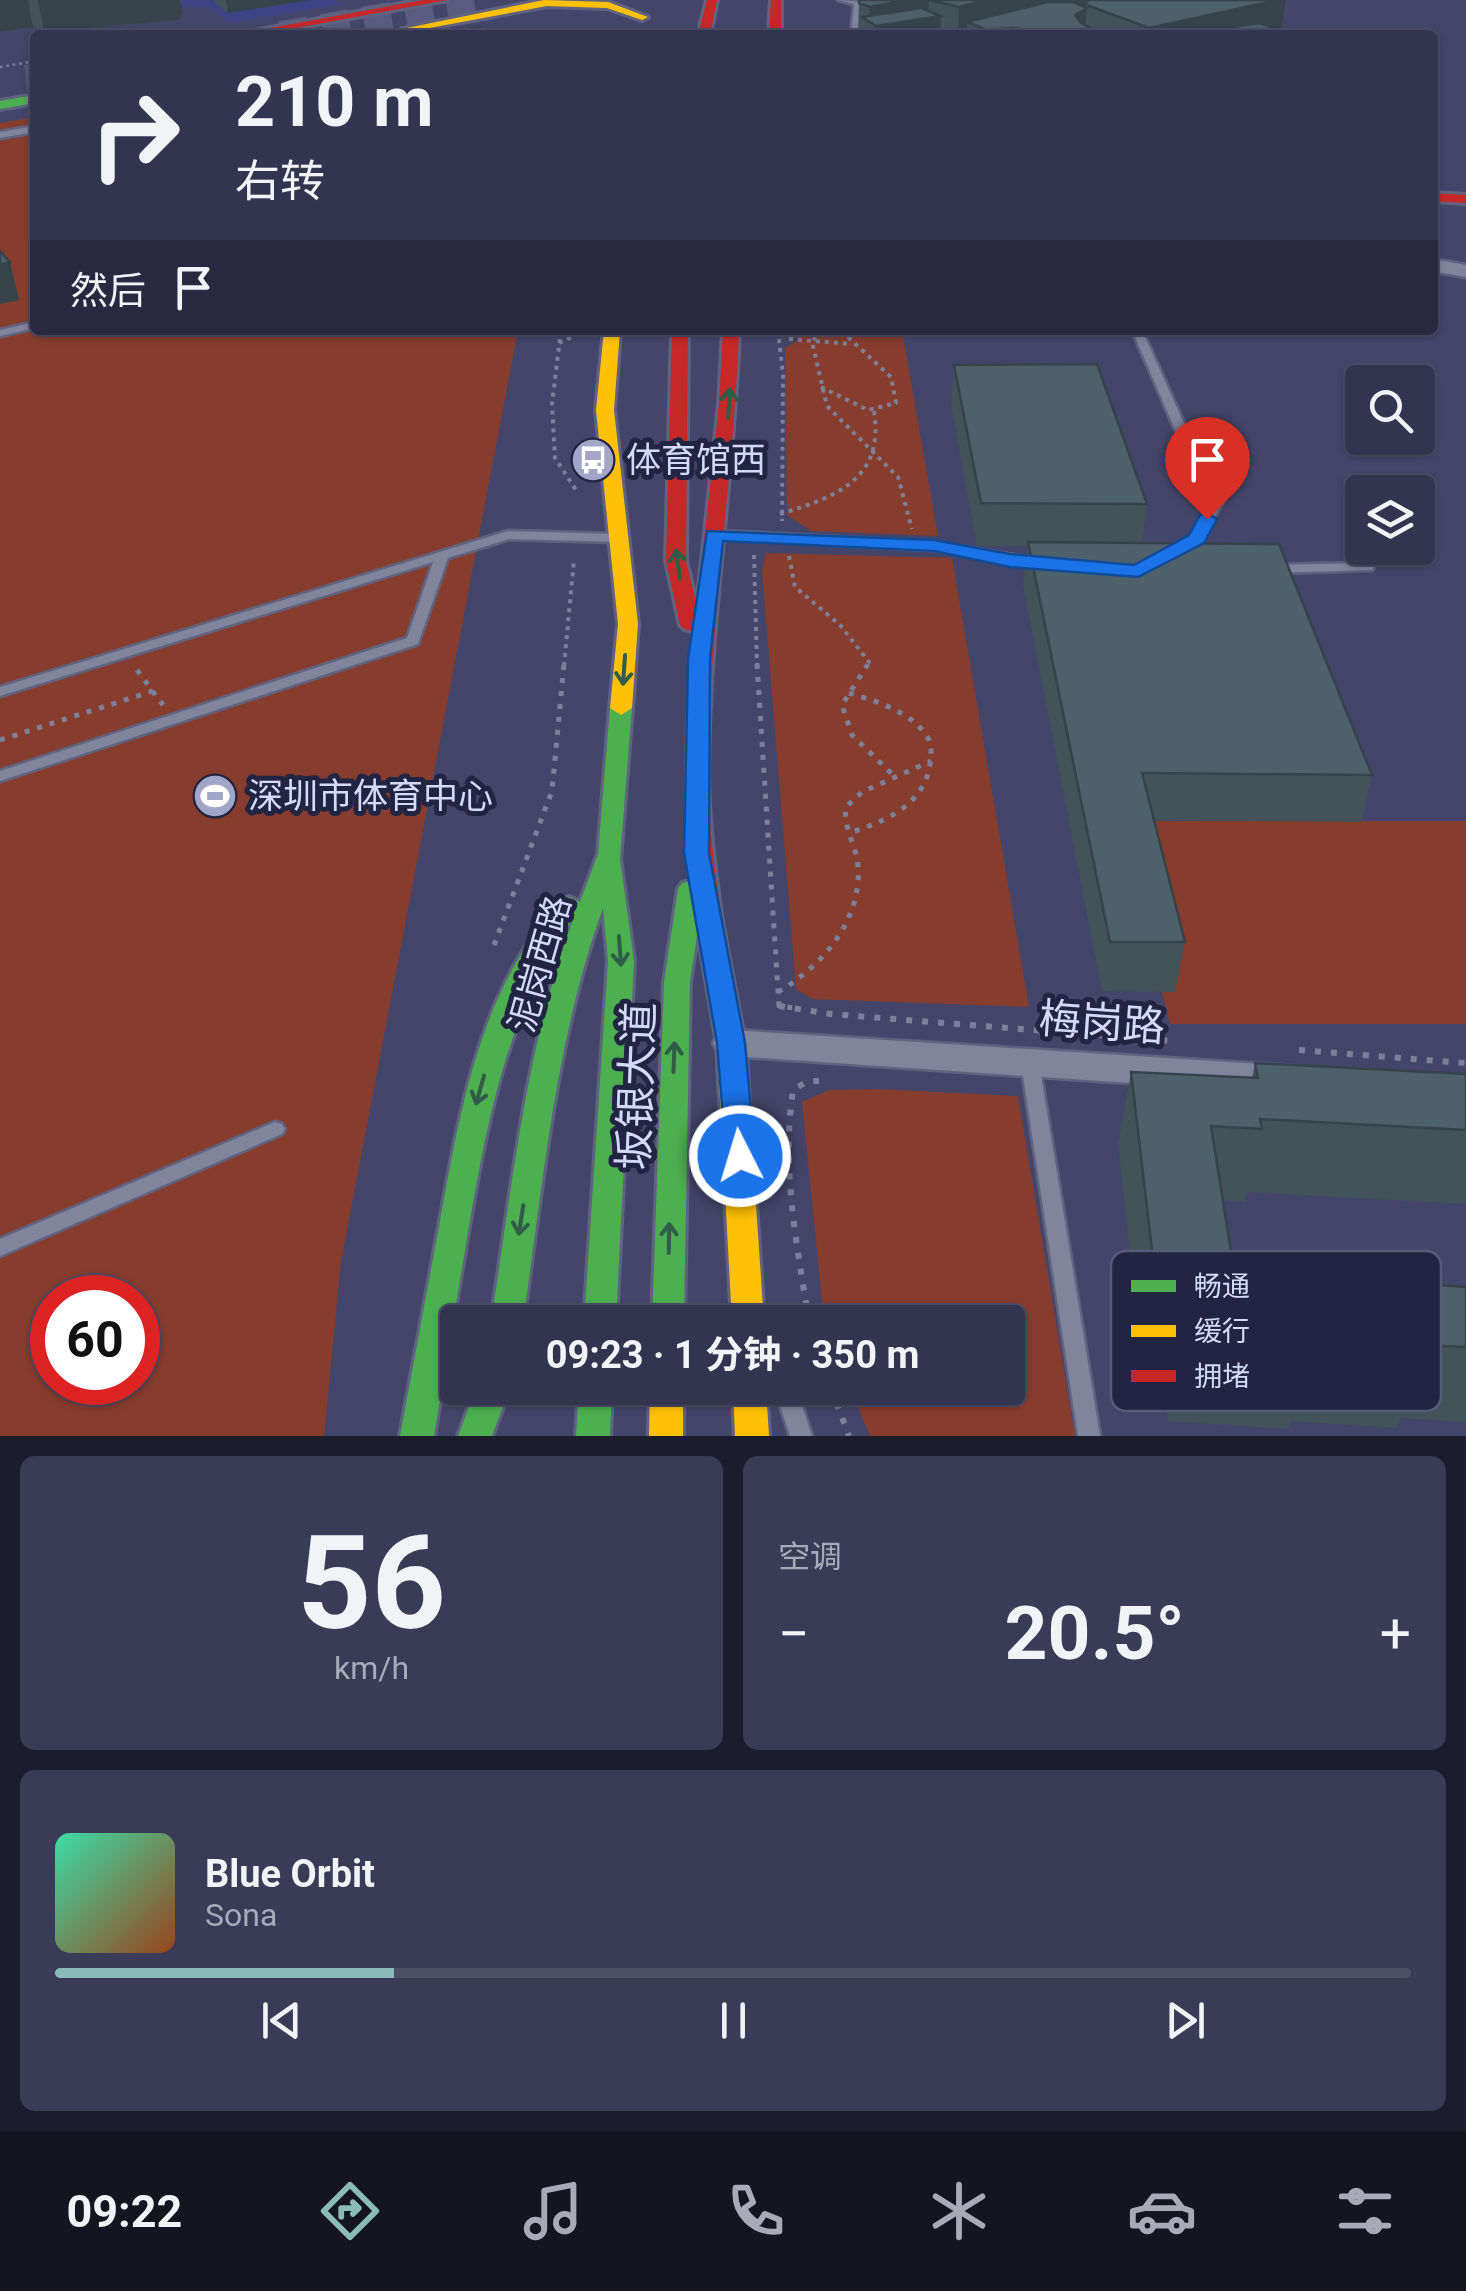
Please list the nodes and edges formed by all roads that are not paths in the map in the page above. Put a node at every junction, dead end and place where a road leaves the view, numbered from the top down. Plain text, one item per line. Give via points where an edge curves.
1 (442, 0) edge
2 (712, 0) edge
3 (776, 0) edge
4 (842, 0) edge
5 (554, 2) edge
6 (642, 17) edge
7 (854, 17) junction
8 (868, 23) edge
9 (267, 30) edge
10 (400, 30) edge
11 (705, 30) edge
12 (775, 30) edge
13 (855, 30) edge
14 (30, 82) edge
15 (30, 83) edge
16 (0, 84) edge
17 (30, 84) edge
18 (0, 95) edge
19 (0, 106) edge
20 (30, 129) edge
21 (0, 135) edge
22 (1438, 197) edge
23 (1466, 199) edge
24 (1438, 267) edge
25 (1466, 270) edge
26 (30, 327) edge
27 (0, 334) edge
28 (612, 335) edge
29 (659, 335) edge
30 (680, 335) edge
31 (732, 335) edge
32 (1139, 335) edge
33 (656, 372) dead end
34 (714, 535) junction
35 (621, 538) junction
36 (442, 556) junction
37 (645, 557) dead end
38 (1152, 563) edge
39 (1063, 565) edge
40 (1367, 567) dead end
41 (1252, 569) edge
42 (628, 624) junction
43 (699, 659) junction
44 (0, 692) edge
45 (0, 776) edge
46 (696, 853) junction
47 (610, 854) junction
48 (731, 1043) junction
49 (1030, 1063) junction
50 (1327, 1082) edge
51 (275, 1129) dead end
52 (0, 1248) edge
53 (747, 1277) junction
54 (510, 1305) edge
55 (601, 1305) edge
56 (668, 1305) edge
57 (748, 1305) edge
58 (756, 1305) edge
59 (489, 1405) edge
60 (495, 1405) edge
61 (595, 1405) edge
62 (667, 1405) edge
63 (751, 1405) edge
64 (791, 1405) edge
65 (416, 1436) edge
66 (475, 1436) edge
67 (492, 1436) edge
68 (593, 1436) edge
69 (666, 1436) edge
70 (752, 1436) edge
71 (802, 1436) edge
72 (1089, 1436) edge

1 - 9 main road
2 - 11 main road
3 - 12 main road
4 - 7 lane via 858,2
5 - 6 main road via 610,2
5 - 10 main road
7 - 8 lane
7 - 13 lane
14 - 16 main road
15 - 18 main road
17 - 19 main road
20 - 21 lane
22 - 23 main road
24 - 25 street
26 - 27 lane
28 - 35 main road, 泥岗西路 via 604,410
29 - 33 main road
43 -> 30 main road via 676,561
34 -> 31 main road
32 - 38 lane via 1218,500 1196,538
34 - 39 lane via 934,546
34 - 43 main road
35 - 36 lane via 508,535
35 - 42 main road, 泥岗西路
36 - 44 lane
36 - 45 lane via 413,641
37 - 42 main road, 泥岗西路
40 - 41 lane
42 -> 47 main road, 泥岗西路
43 - 46 main road
46 - 48 main road
56 -> 46 main road, 坂银大道 via 676,982
47 -> 54 main road, 泥岗西路 via 570,962
47 -> 55 main road, 坂银大道 via 621,961
47 -> 65 main road via 554,923 502,1020 476,1101
48 - 49 street, 梅岗路
48 - 53 main road
49 - 50 street, 梅岗路
49 - 72 lane
51 - 52 lane
53 - 57 main road
53 - 58 lane
59 - 66 main road
60 - 67 main road
61 - 68 main road
62 - 69 main road
63 - 70 main road
64 - 71 lane

